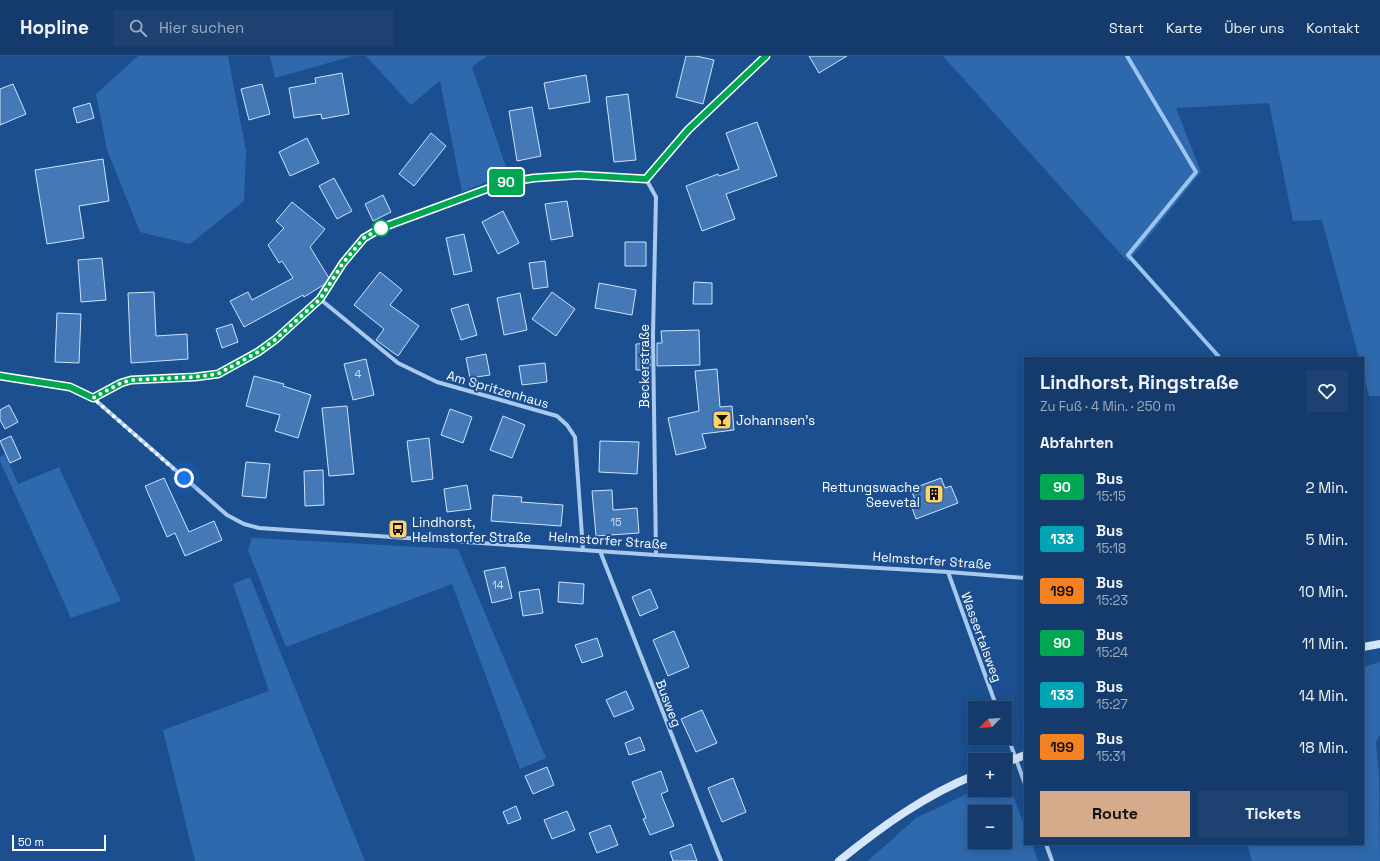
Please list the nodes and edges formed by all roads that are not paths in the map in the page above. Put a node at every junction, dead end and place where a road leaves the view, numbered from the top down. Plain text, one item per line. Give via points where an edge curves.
1 (766, 56) edge
2 (646, 179) junction
3 (320, 299) junction
4 (0, 376) edge
5 (93, 398) junction
6 (583, 550) junction
7 (600, 551) junction
8 (656, 555) junction
9 (948, 572) junction
10 (1024, 578) edge
11 (1380, 644) edge
12 (1364, 647) edge
13 (994, 701) edge
14 (1011, 745) edge
15 (1024, 755) edge
16 (1016, 758) junction
17 (1012, 760) edge
18 (968, 778) edge
19 (1024, 781) edge
20 (1046, 845) edge
21 (721, 861) edge
22 (839, 861) edge
23 (1052, 861) edge

1 - 2 street via 688,130
2 - 3 street via 579,175 503,183 381,228 364,238 343,263
2 - 8 street, Beckerstraße via 656,197
3 - 5 street via 258,352 218,374 131,380
3 - 6 street, Am Spritzenhaus via 398,363 437,382 557,416 567,425 574,437
4 - 5 street, Helmstorfer Straße via 70,387
5 - 6 street, Helmstorfer Straße via 227,515 244,524 259,528
6 - 7 street, Helmstorfer Straße
7 - 8 street, Helmstorfer Straße
7 - 21 street, Busweg
8 - 9 street, Helmstorfer Straße
9 - 10 street, Helmstorfer Straße
9 - 13 street, Wassertalsweg
11 - 12 main road
14 - 16 street
15 - 16 main road
16 - 17 main road
16 - 19 street
18 - 22 main road via 918,803
20 - 23 street

